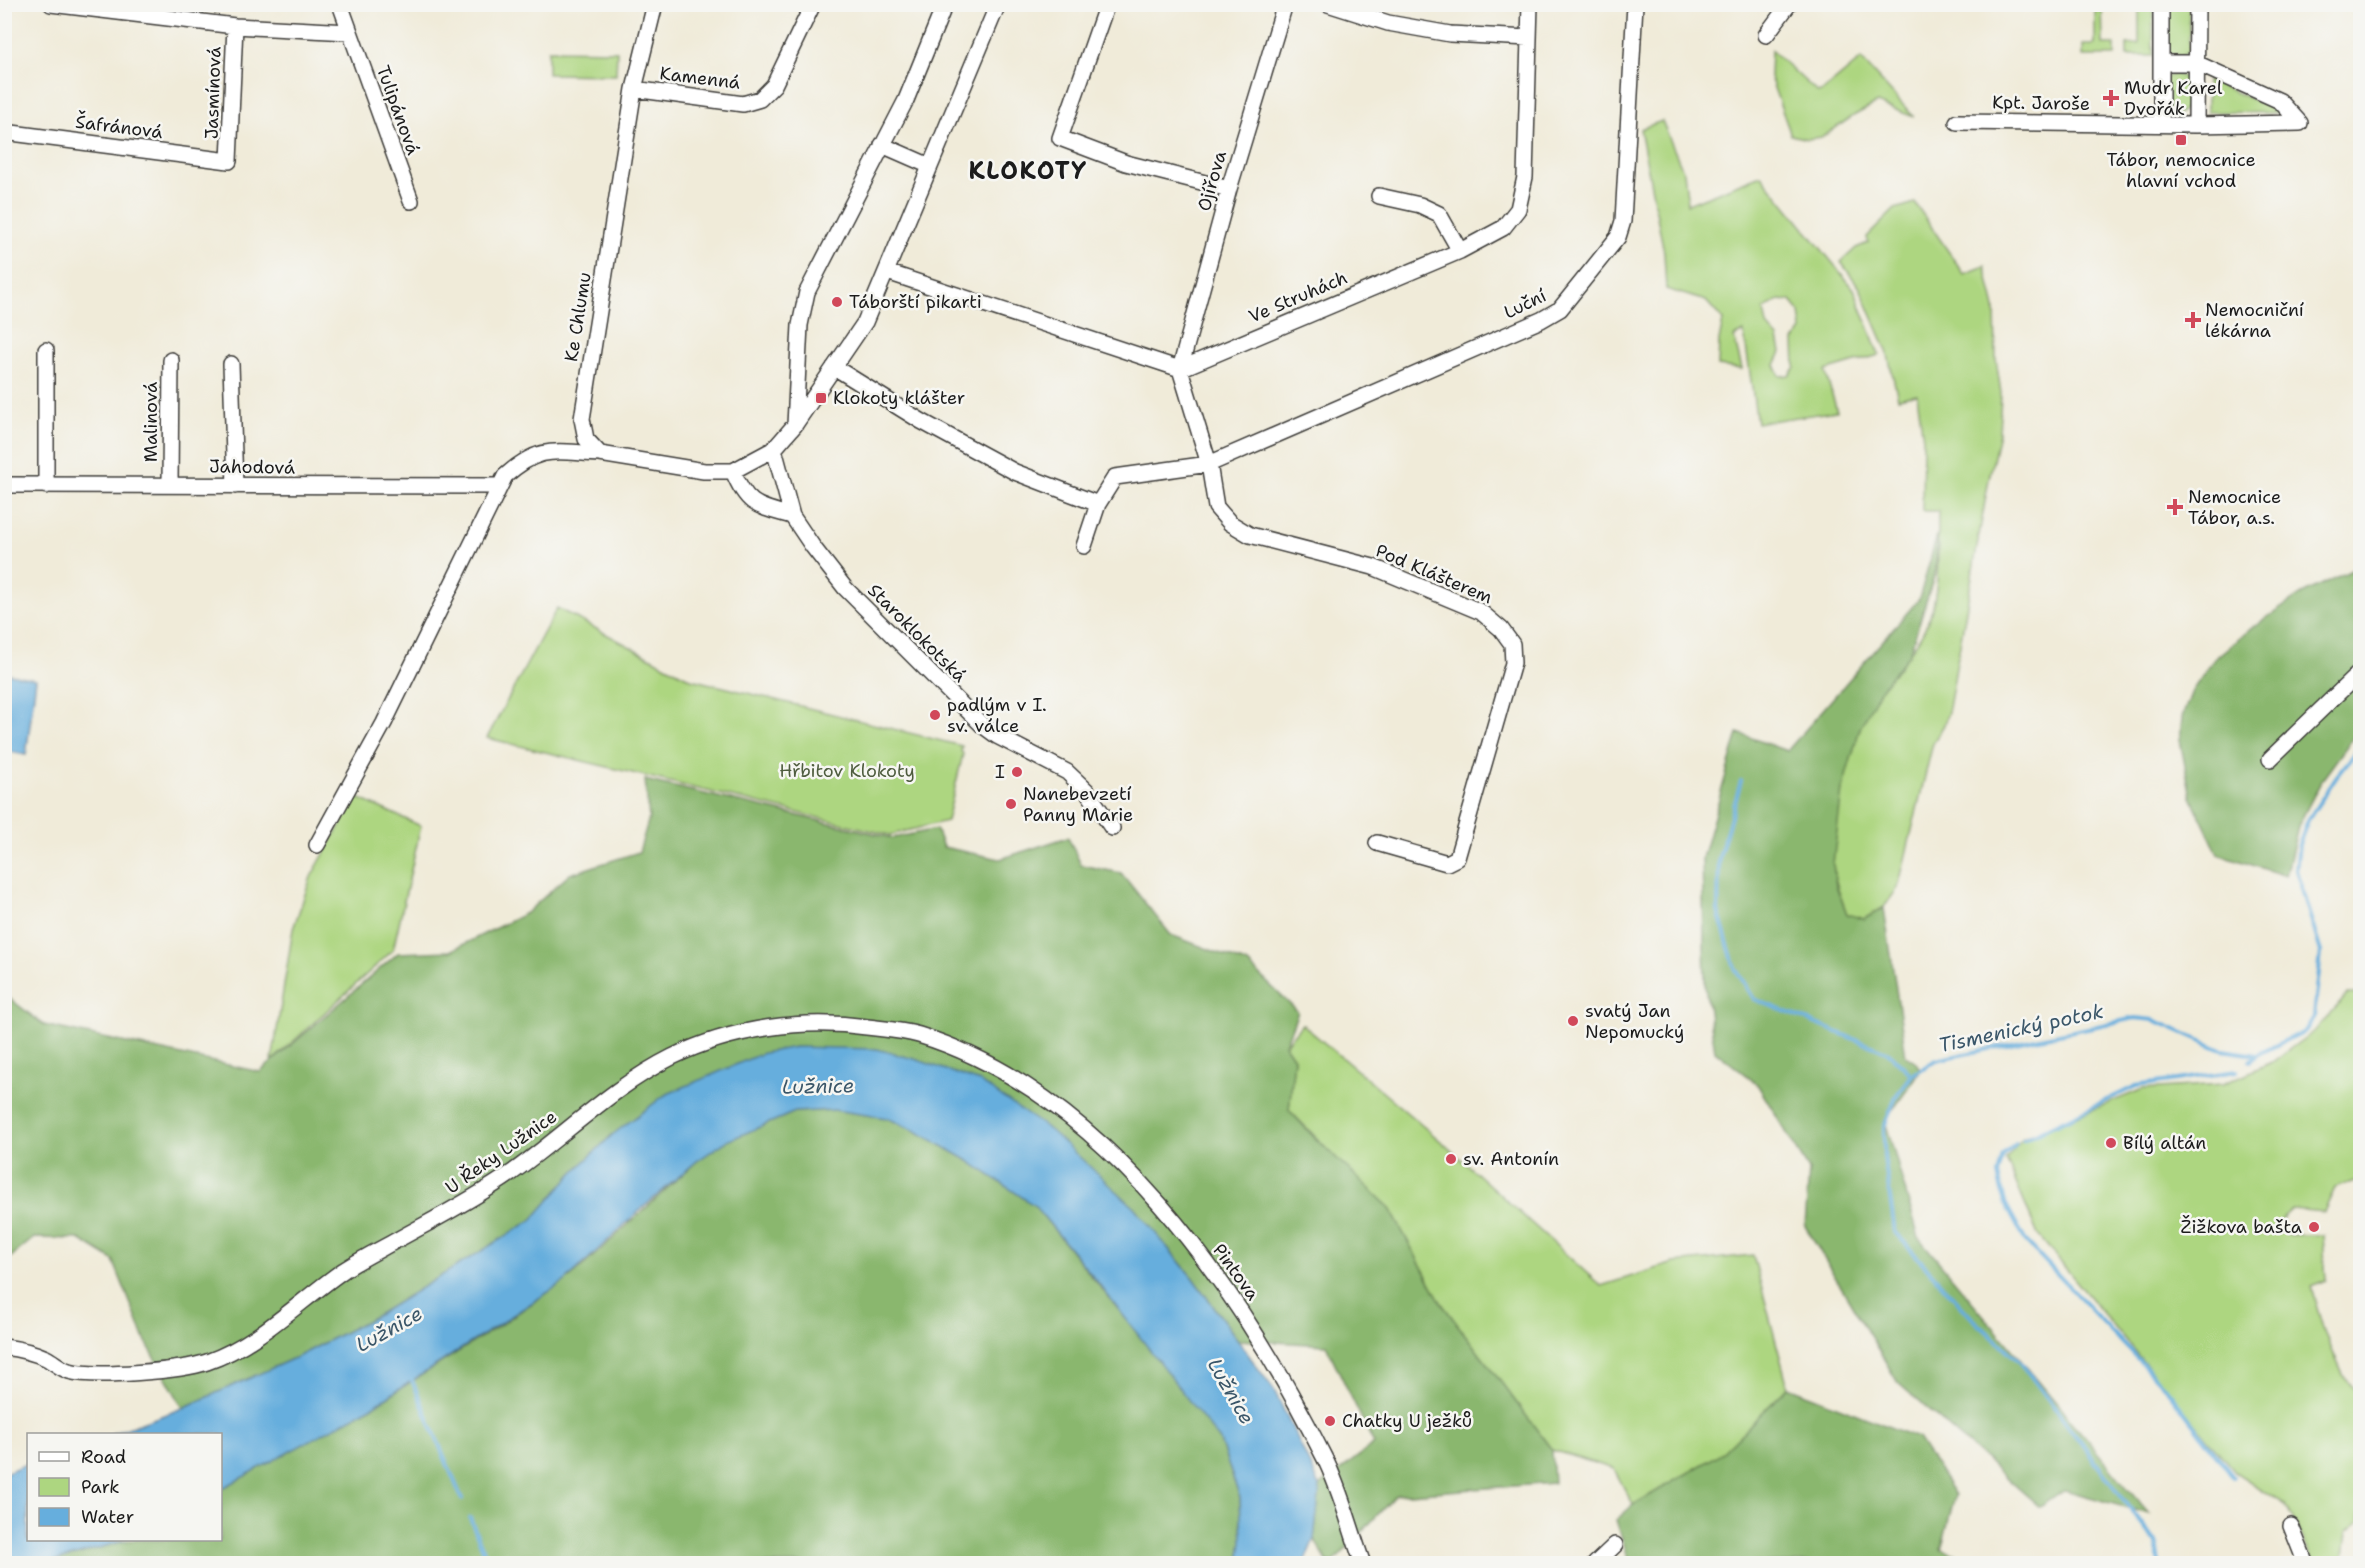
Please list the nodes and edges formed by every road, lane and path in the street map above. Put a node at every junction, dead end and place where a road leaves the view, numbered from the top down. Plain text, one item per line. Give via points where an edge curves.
1 (51, 4) edge
2 (340, 4) edge
3 (655, 4) edge
4 (813, 4) edge
5 (945, 4) edge
6 (998, 4) edge
7 (1107, 4) edge
8 (1285, 4) edge
9 (1328, 4) edge
10 (1530, 4) edge
11 (1635, 4) edge
12 (1789, 4) edge
13 (2161, 4) edge
14 (2197, 4) edge
15 (235, 26) junction
16 (349, 32) junction
17 (1766, 35) dead end
18 (1529, 38) junction
19 (2161, 63) junction
20 (2196, 63) junction
21 (634, 89) junction
22 (1956, 122) dead end
23 (2161, 124) junction
24 (2196, 125) junction
25 (4, 132) edge
26 (882, 146) junction
27 (230, 161) joint
28 (930, 166) junction
29 (1229, 189) junction
30 (1379, 196) dead end
31 (411, 201) dead end
32 (1460, 251) junction
33 (887, 272) junction
34 (46, 350) dead end
35 (171, 360) dead end
36 (231, 364) dead end
37 (834, 367) junction
38 (1180, 369) junction
39 (794, 426) junction
40 (774, 449) junction
41 (600, 454) junction
42 (1209, 464) junction
43 (733, 471) junction
44 (4, 485) edge
45 (170, 485) junction
46 (46, 486) junction
47 (235, 486) junction
48 (499, 486) junction
49 (1098, 504) junction
50 (792, 516) junction
51 (1084, 546) dead end
52 (2361, 672) edge
53 (2270, 759) dead end
54 (1112, 828) dead end
55 (1377, 843) dead end
56 (317, 845) dead end
57 (994, 1068) joint
58 (4, 1347) edge
59 (2291, 1526) dead end
60 (1615, 1545) dead end
61 (1363, 1563) edge
62 (1595, 1563) edge
63 (2306, 1563) edge

1 - 15 street
2 - 16 street
3 - 21 street, Ke Chlumu
4 - 21 street, Kamenná via 774,85 760,99 743,104
5 - 26 street via 906,100
6 - 28 street
7 - 29 street via 1060,138 1126,163
8 - 29 street, Ojířova
9 - 18 street via 1388,23 1450,34
10 - 18 street, Ve Struhách
11 - 42 street, Luční via 1623,221 1618,237 1560,309
12 - 17 street
13 - 19 street
14 - 20 street
15 - 16 street
15 - 27 street, Jasmínová
16 - 31 street, Tulipánová
18 - 32 street, Ve Struhách via 1525,177 1518,209 1503,228
19 - 20 street
19 - 23 street
20 - 24 street
20 - 24 street, Kpt. Jaroše via 2280,101 2300,123
21 - 41 street, Ke Chlumu via 582,419 586,439
22 - 23 street, Kpt. Jaroše
23 - 24 street, Kpt. Jaroše
25 - 27 street, Šafránová
26 - 28 street
26 - 39 street via 807,292 800,325
28 - 33 street
29 - 38 street, Ojířova
30 - 32 street via 1420,205 1439,214
32 - 38 street, Ve Struhách
33 - 37 street via 865,322
33 - 38 street
34 - 46 street
35 - 45 street, Malinová
36 - 47 street
37 - 39 street
37 - 49 street via 921,421 1015,472
38 - 42 street, Pod Klášterem
39 - 40 street
40 - 43 street
40 - 50 street, Staroklokotská
41 - 43 street via 704,471
41 - 48 street via 542,452 521,461
42 - 49 street, Luční via 1114,477
42 - 55 street, Pod Klášterem via 1216,507 1230,523 1250,536 1374,567 1435,592 1481,612 1512,644 1513,663 1457,858 1447,863
43 - 50 street via 742,492 761,507
44 - 46 street, Jahodová
45 - 46 street, Jahodová
45 - 47 street, Jahodová
47 - 48 street, Jahodová
48 - 56 street via 384,723
49 - 51 street
50 - 54 street, Staroklokotská via 845,588 982,725 1068,772 1087,791
52 - 53 street
57 - 58 street, U Řeky Lužnice via 914,1034 853,1025 768,1027 713,1042 673,1057 633,1080 510,1173 458,1207 347,1268 244,1345 206,1363 169,1370 90,1373 67,1371 44,1357
57 - 61 street, Pintova via 1084,1126 1168,1214 1234,1300 1326,1461
59 - 63 street
60 - 62 street

